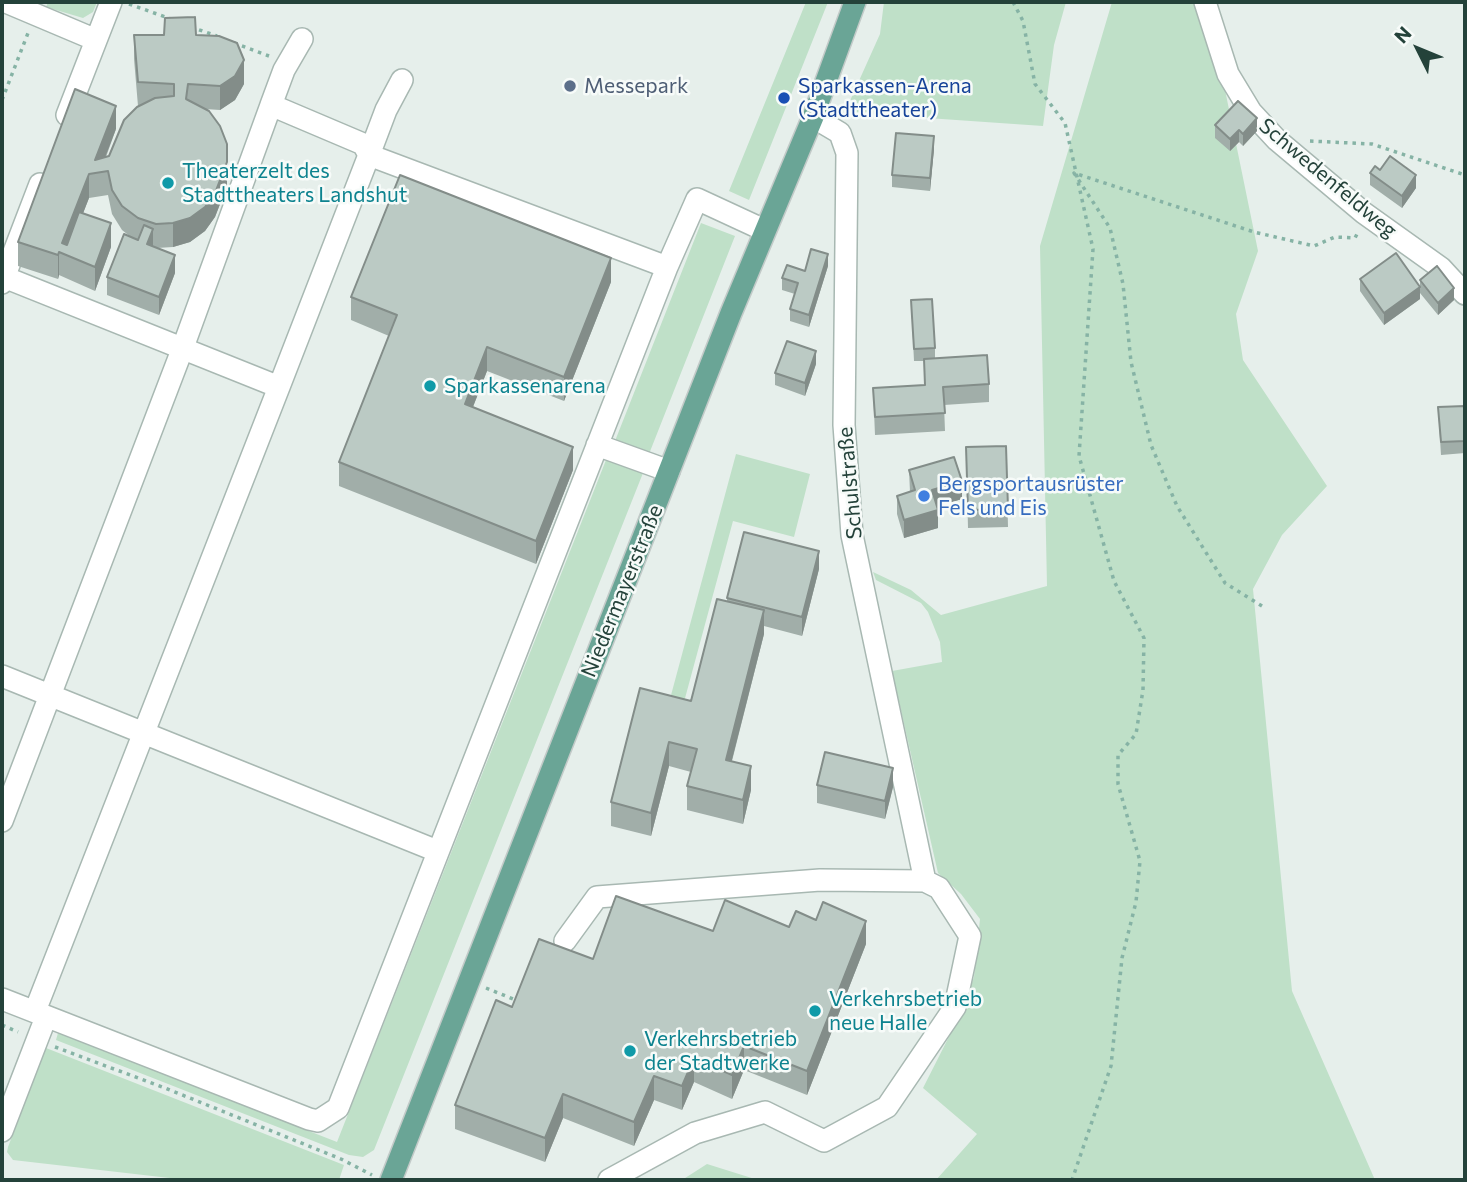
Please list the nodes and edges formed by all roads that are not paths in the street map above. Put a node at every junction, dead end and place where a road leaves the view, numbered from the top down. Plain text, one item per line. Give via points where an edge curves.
1 (6, 2) edge
2 (111, 2) edge
3 (855, 2) edge
4 (1205, 2) edge
5 (2, 12) edge
6 (302, 39) dead end
7 (96, 40) junction
8 (402, 80) dead end
9 (271, 105) junction
10 (813, 117) junction
11 (57, 140) edge
12 (369, 155) junction
13 (47, 165) edge
14 (764, 230) junction
15 (667, 267) junction
16 (3, 280) edge
17 (1465, 294) edge
18 (182, 350) junction
19 (279, 387) junction
20 (597, 445) junction
21 (669, 471) junction
22 (2, 676) edge
23 (50, 696) junction
24 (144, 734) junction
25 (2, 821) edge
26 (437, 851) junction
27 (925, 881) junction
28 (565, 940) dead end
29 (2, 999) edge
30 (41, 1014) junction
31 (2, 1131) edge
32 (391, 1180) edge
33 (608, 1180) edge

1 - 5 street
1 - 7 street
2 - 7 street
3 - 10 main road, Niedermayerstraße
4 - 17 street, Schwedenfeldweg via 1228,74 1251,112 1276,140 1364,213 1441,268
6 - 9 street
7 - 11 street
8 - 12 street
9 - 12 street via 363,144
9 - 18 street
10 - 14 main road, Niedermayerstraße
10 - 27 street, Schulstraße via 840,133 847,153 844,425 852,535
12 - 15 street
12 - 19 street
13 - 16 street
14 - 15 street via 697,199
14 - 21 main road, Niedermayerstraße
15 - 20 street
16 - 18 street
18 - 19 street
18 - 23 street
19 - 24 street
20 - 21 street
20 - 26 street
21 - 32 main road, Niedermayerstraße
22 - 23 street
23 - 24 street
23 - 25 street
24 - 26 street
24 - 30 street
26 - 30 street via 344,1097 338,1108 318,1121
27 - 28 street via 820,880 597,897
27 - 33 street via 939,888 970,936 955,1007 887,1107 824,1141 765,1112 695,1133
29 - 30 street
30 - 31 street via 36,1041

